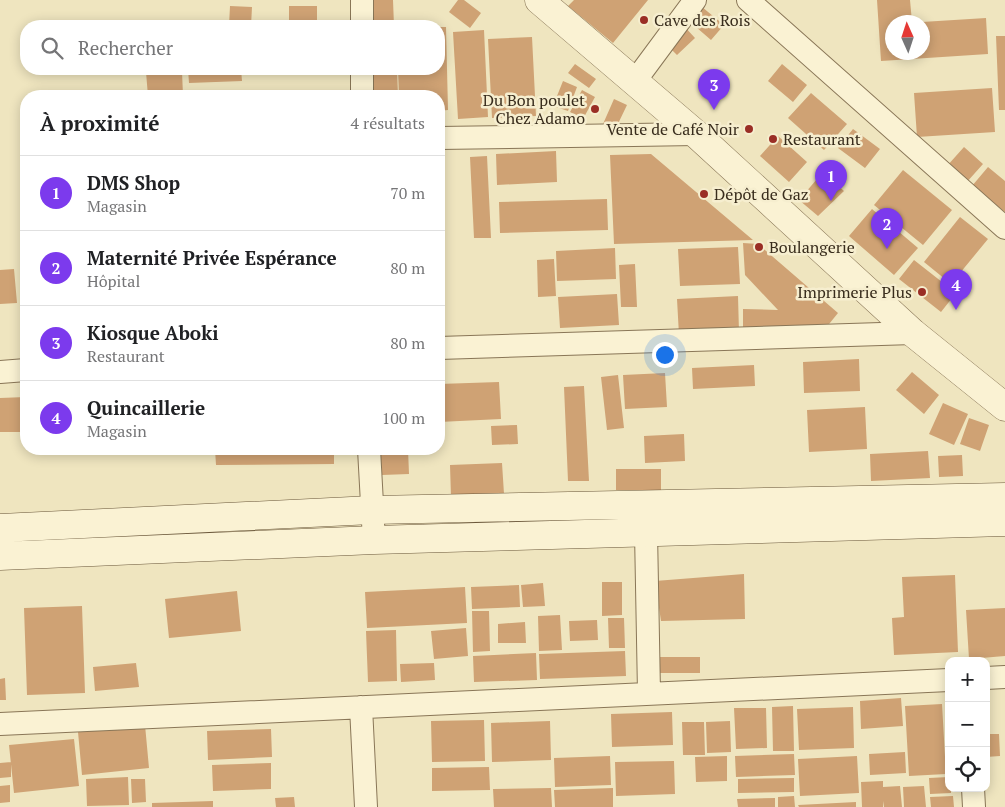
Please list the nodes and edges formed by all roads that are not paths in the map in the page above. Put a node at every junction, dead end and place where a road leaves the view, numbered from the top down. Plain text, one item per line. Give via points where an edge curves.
1 (362, 0) edge
2 (539, 0) edge
3 (695, 0) edge
4 (748, 0) edge
5 (362, 20) edge
6 (362, 75) edge
7 (634, 81) junction
8 (362, 90) edge
9 (696, 134) junction
10 (445, 138) edge
11 (1005, 228) edge
12 (912, 333) junction
13 (445, 348) edge
14 (20, 370) edge
15 (0, 372) edge
16 (1005, 407) edge
17 (369, 455) edge
18 (1005, 497) edge
19 (372, 510) junction
20 (1005, 522) edge
21 (0, 528) edge
22 (646, 532) junction
23 (374, 540) junction
24 (0, 556) edge
25 (990, 678) edge
26 (1005, 678) edge
27 (945, 680) edge
28 (649, 693) junction
29 (361, 706) junction
30 (0, 724) edge
31 (973, 792) edge
32 (366, 807) edge
33 (974, 807) edge

1 - 5 street
2 - 7 main road
3 - 7 street
4 - 11 street
6 - 8 street
7 - 9 main road
9 - 10 street
9 - 12 main road
12 - 13 street
12 - 16 main road
14 - 15 street
17 - 19 street
18 - 19 main road
19 - 21 main road
19 - 23 street
20 - 22 main road
22 - 23 main road
22 - 28 street
23 - 24 main road
25 - 26 street
27 - 28 street
28 - 29 street
29 - 30 street
29 - 32 street
31 - 33 street

